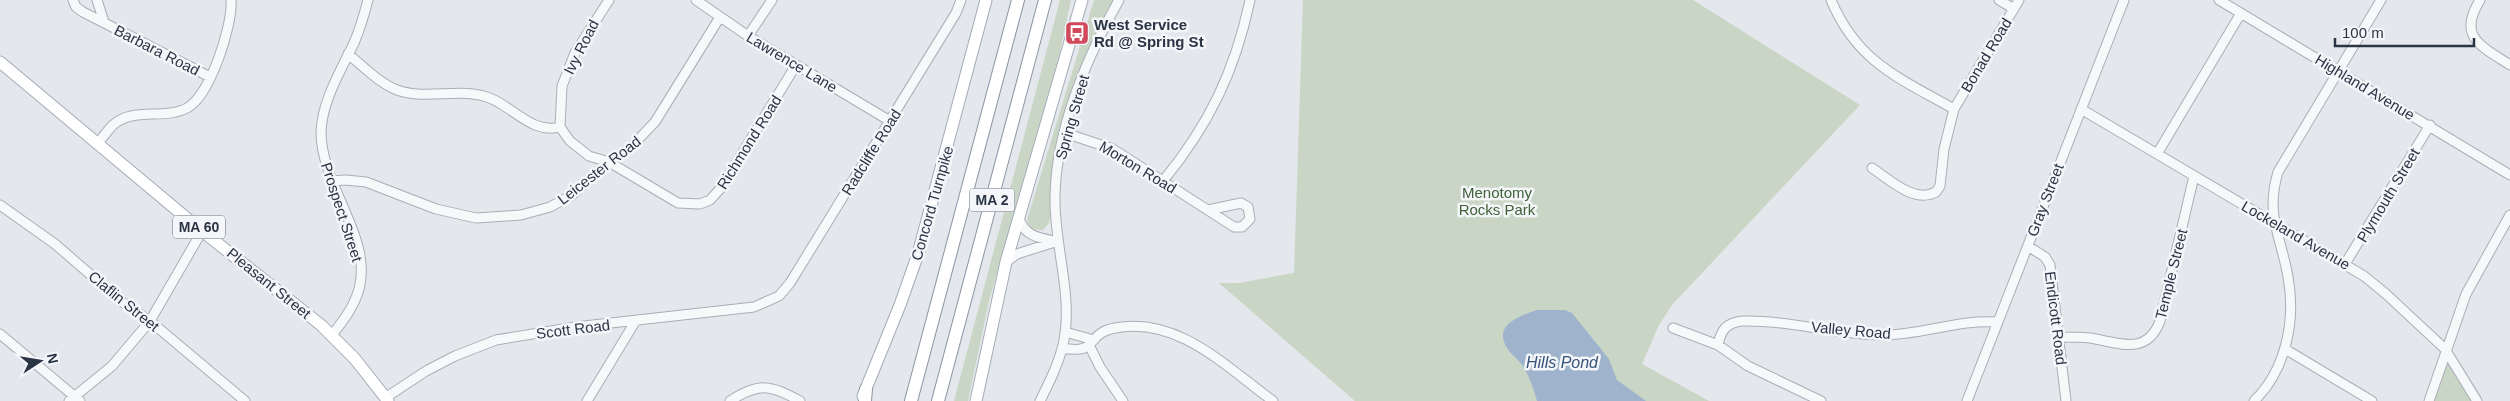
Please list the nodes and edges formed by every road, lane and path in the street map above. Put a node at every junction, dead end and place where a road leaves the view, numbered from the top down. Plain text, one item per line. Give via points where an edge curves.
1 (73, 0) edge
2 (97, 0) edge
3 (230, 0) edge
4 (368, 0) edge
5 (609, 0) edge
6 (696, 0) edge
7 (772, 0) edge
8 (961, 0) edge
9 (986, 0) edge
10 (1018, 0) edge
11 (1045, 0) edge
12 (1082, 0) edge
13 (1119, 0) edge
14 (1250, 0) edge
15 (1831, 0) edge
16 (1999, 0) edge
17 (2019, 0) edge
18 (2124, 0) edge
19 (2219, 0) edge
20 (2381, 0) edge
21 (2480, 0) edge
22 (2014, 9) junction
23 (2241, 14) junction
24 (720, 17) junction
25 (104, 22) junction
26 (748, 36) junction
27 (348, 54) junction
28 (0, 62) edge
29 (796, 65) junction
30 (2510, 65) edge
31 (2337, 70) junction
32 (210, 77) junction
33 (1954, 109) junction
34 (2081, 110) junction
35 (890, 121) junction
36 (2430, 126) junction
37 (560, 127) junction
38 (1065, 133) junction
39 (98, 143) junction
40 (2158, 154) junction
41 (608, 162) junction
42 (1872, 168) dead end
43 (2510, 175) edge
44 (2194, 176) junction
45 (331, 181) junction
46 (1163, 181) junction
47 (0, 205) edge
48 (1208, 210) dead end
49 (2510, 214) edge
50 (1019, 218) junction
51 (2274, 222) junction
52 (202, 230) junction
53 (1058, 241) junction
54 (2028, 246) junction
55 (1006, 262) junction
56 (2346, 264) junction
57 (774, 300) joint
58 (150, 321) junction
59 (634, 322) junction
60 (1998, 322) junction
61 (1674, 328) dead end
62 (1065, 332) junction
63 (0, 334) edge
64 (332, 335) junction
65 (2059, 337) junction
66 (1092, 343) junction
67 (1718, 345) junction
68 (1062, 348) junction
69 (2285, 349) junction
70 (2445, 349) junction
71 (864, 397) edge
72 (74, 399) edge
73 (387, 399) edge
74 (245, 401) edge
75 (587, 401) edge
76 (730, 401) edge
77 (800, 401) edge
78 (911, 401) edge
79 (938, 401) edge
80 (976, 401) edge
81 (1040, 401) edge
82 (1123, 401) edge
83 (1273, 401) edge
84 (1821, 401) edge
85 (1967, 401) edge
86 (2066, 401) edge
87 (2254, 401) edge
88 (2372, 401) edge
89 (2429, 401) edge
90 (2477, 401) edge

1 - 25 street, Barbara Road via 76,7
2 - 25 street, Barbara Road
3 - 32 street via 232,9 228,32
4 - 27 street, Prospect Street
5 - 37 street, Ivy Road via 572,62 562,86
6 - 24 street, Lawrence Lane
7 - 26 street
8 - 35 street, Radcliffe Road
9 - 71 main road, Concord Turnpike via 918,254
10 - 78 highway, Concord Turnpike / MA 2
11 - 79 highway, MA 2
12 - 50 main road
13 - 38 street, Spring Street via 1090,59
14 - 46 street via 1219,96 1193,144
15 - 33 street via 1844,27 1865,54
16 - 22 street
17 - 22 street, Bonad Road
18 - 34 street, Gray Street
19 - 23 street, Highland Avenue
20 - 31 street
21 - 30 street via 2470,18 2474,38
22 - 33 street, Bonad Road
23 - 31 street, Highland Avenue
23 - 40 street
24 - 26 street, Lawrence Lane
24 - 41 street, Leicester Road via 655,122 630,148
25 - 32 street, Barbara Road
26 - 29 street, Lawrence Lane
27 - 37 street via 396,90 420,94 473,93 493,99 548,130
27 - 45 street, Prospect Street via 322,123 324,156
28 - 39 main road, Pleasant Street / MA 60
29 - 35 street, Lawrence Lane
29 - 41 street, Richmond Road via 721,188 706,202 696,205 678,203
31 - 36 street, Highland Avenue
31 - 51 street via 2278,172 2272,202
32 - 39 street via 188,107 172,113 124,119 114,124
33 - 42 street, Bonad Road via 1944,149 1940,186 1936,192 1922,196 1912,193
34 - 40 street, Lockeland Avenue
34 - 54 street, Gray Street
35 - 57 street, Radcliffe Road via 787,288
36 - 43 street, Highland Avenue
36 - 56 street, Plymouth Street
37 - 41 street, Richmond Road via 570,141 589,156
38 - 46 street, Morton Road via 1109,147
38 - 53 street, Spring Street via 1055,190
39 - 52 main road, Pleasant Street / MA 60
40 - 44 street, Lockeland Avenue
41 - 45 street, Leicester Road via 572,195 550,208 500,218 450,213 366,182
44 - 51 street, Lockeland Avenue
44 - 65 street, Temple Street via 2160,321 2152,337 2126,345 2084,337
45 - 64 street, Prospect Street via 355,240 361,266 355,299
46 - 48 street, Morton Road
47 - 58 street, Claflin Street via 55,244 122,302
49 - 70 street via 2475,276
50 - 53 street via 1030,234
50 - 55 main road
51 - 56 street, Lockeland Avenue
51 - 69 street via 2291,295
52 - 58 street
52 - 64 main road, Pleasant Street / MA 60
53 - 55 street via 1017,254
53 - 62 street, Spring Street via 1065,291
54 - 60 street, Gray Street
54 - 65 street, Endicott Road via 2045,257 2050,265
55 - 80 main road
56 - 70 street, Lockeland Avenue via 2386,294
57 - 59 street, Scott Road via 754,307
58 - 72 street via 112,366
58 - 74 street, Claflin Street
59 - 73 street, Scott Road via 496,340 448,359
59 - 75 street
60 - 67 street, Valley Road via 1971,322 1914,333 1879,335 1742,321 1726,326
60 - 85 street, Gray Street
61 - 67 street
62 - 66 street
62 - 68 street, Spring Street
63 - 72 street
64 - 73 main road, Pleasant Street / MA 60
65 - 86 street, Endicott Road
66 - 68 street via 1078,350
66 - 82 street via 1100,367
66 - 83 street via 1103,331 1125,327 1153,328 1175,334 1196,345
67 - 84 street via 1748,366
68 - 81 street, Spring Street
69 - 87 street via 2267,385
69 - 88 street
70 - 89 street
70 - 90 street, Lockeland Avenue
76 - 77 street via 760,387

